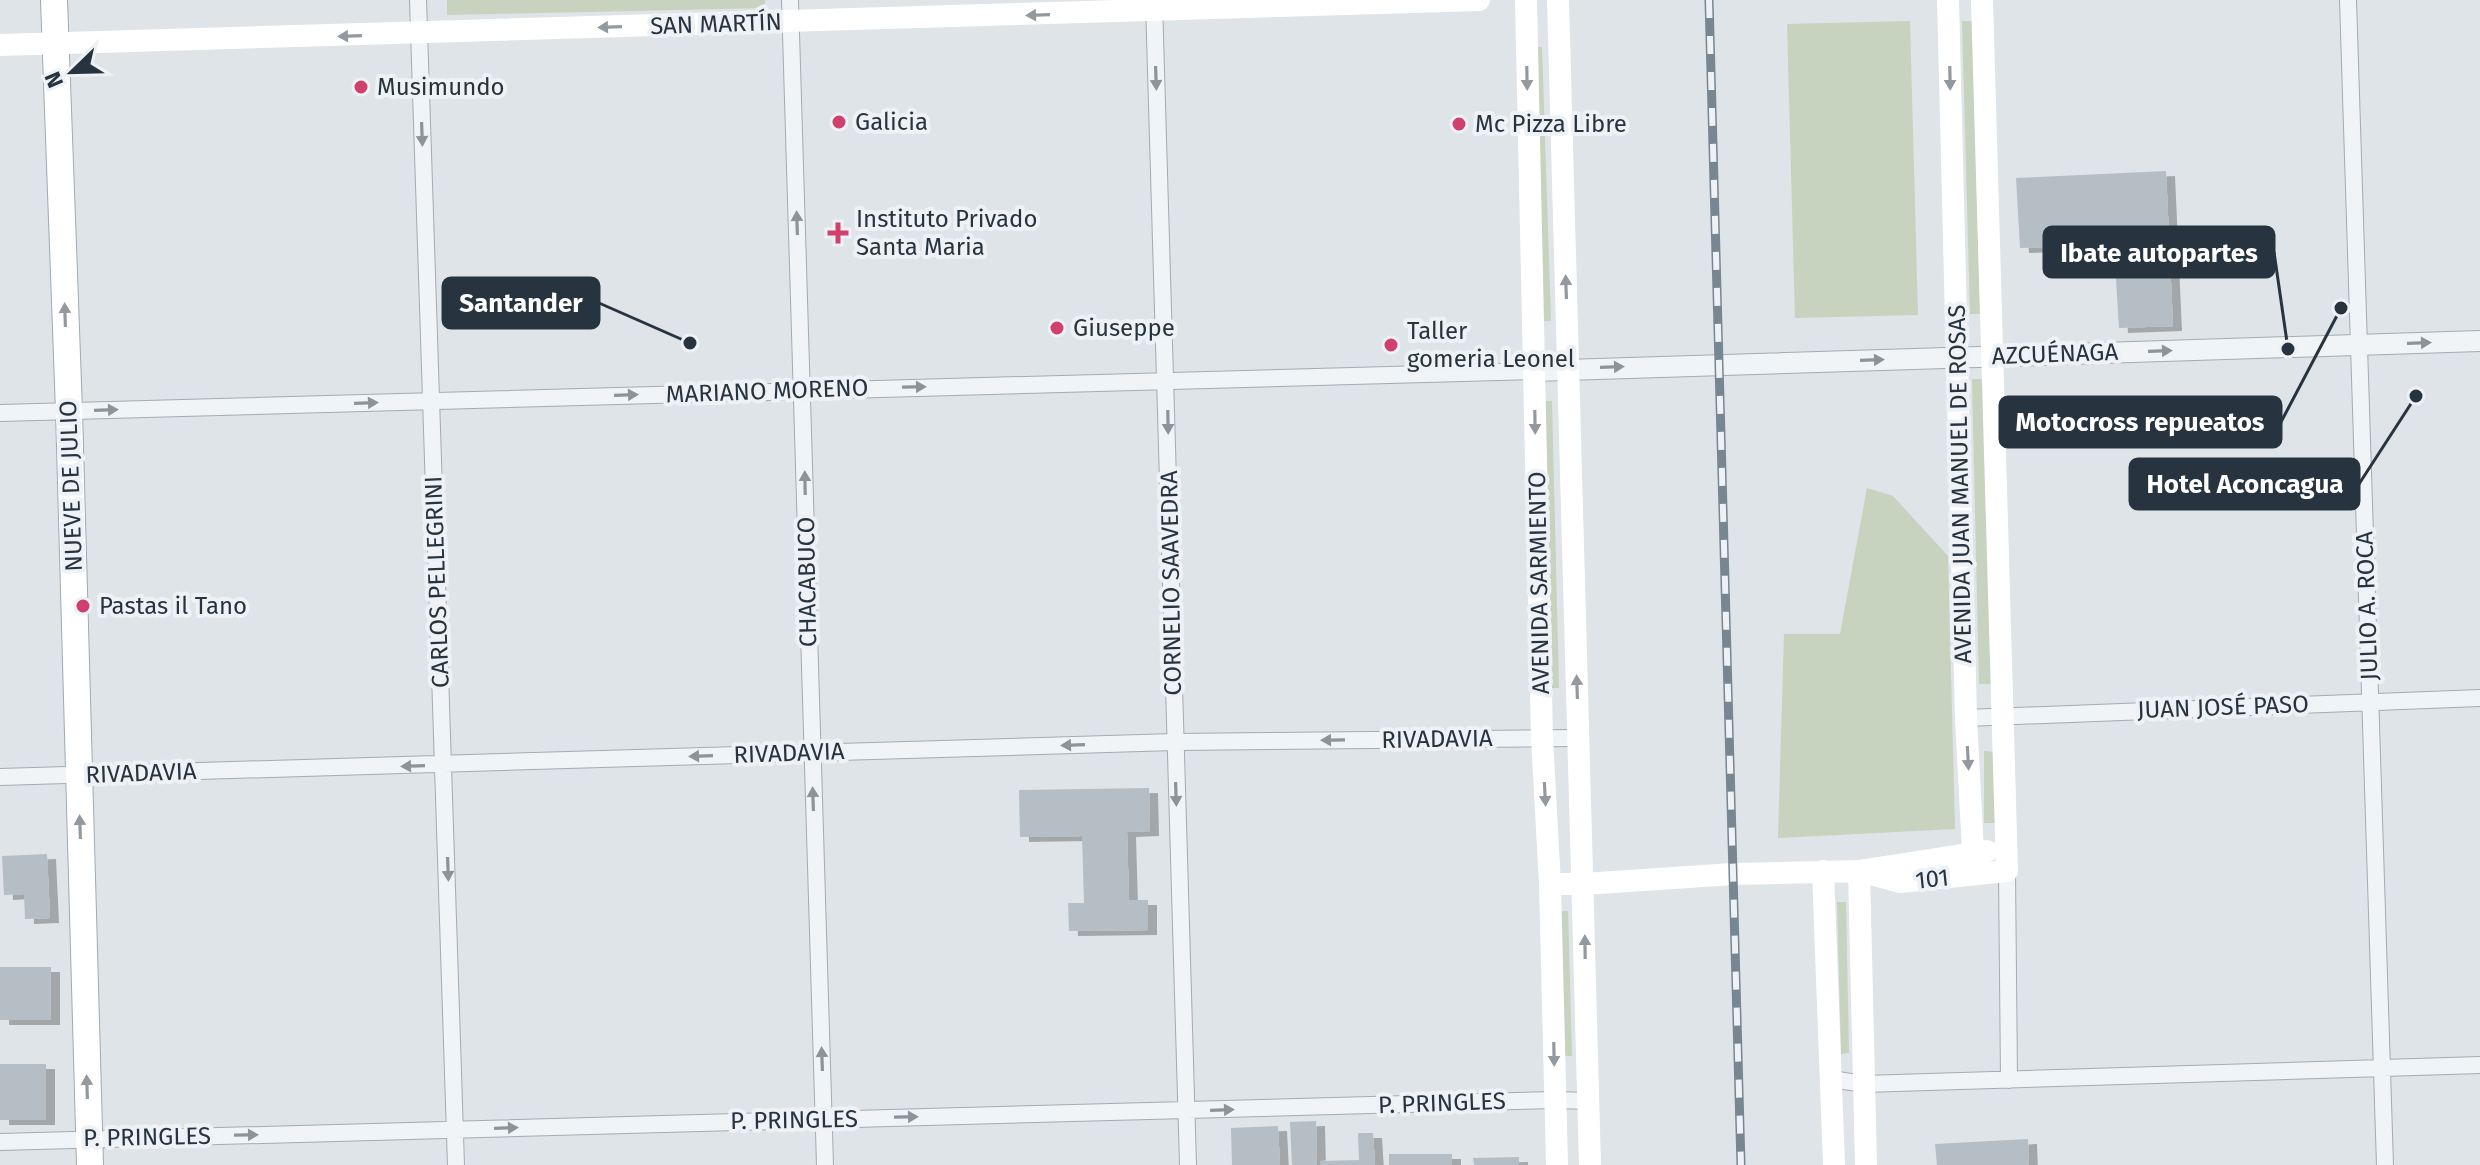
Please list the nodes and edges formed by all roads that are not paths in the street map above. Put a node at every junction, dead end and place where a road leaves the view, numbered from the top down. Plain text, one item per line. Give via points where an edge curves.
1 (54, 0) edge
2 (418, 0) edge
3 (1479, 0) edge
4 (1526, 0) edge
5 (1558, 0) edge
6 (1948, 0) edge
7 (1982, 0) edge
8 (2348, 0) edge
9 (1154, 6) edge
10 (790, 11) edge
11 (419, 33) junction
12 (55, 44) junction
13 (0, 45) edge
14 (2480, 341) edge
15 (2359, 345) junction
16 (1992, 356) junction
17 (1957, 357) junction
18 (1568, 369) junction
19 (1534, 371) junction
20 (1167, 381) junction
21 (803, 390) junction
22 (430, 401) junction
23 (69, 411) junction
24 (0, 413) edge
25 (2480, 698) edge
26 (2370, 701) junction
27 (2003, 715) junction
28 (1966, 718) junction
29 (1542, 738) junction
30 (1578, 738) junction
31 (1174, 742) junction
32 (811, 752) junction
33 (445, 765) junction
34 (78, 775) junction
35 (0, 777) edge
36 (1973, 852) junction
37 (2007, 860) junction
38 (1823, 871) junction
39 (1859, 871) junction
40 (1550, 884) junction
41 (1584, 884) junction
42 (2480, 1065) edge
43 (2382, 1067) junction
44 (1831, 1079) junction
45 (2009, 1080) junction
46 (1864, 1084) junction
47 (1555, 1100) junction
48 (1589, 1101) junction
49 (1187, 1112) junction
50 (824, 1119) junction
51 (455, 1129) junction
52 (89, 1138) junction
53 (0, 1142) edge
54 (90, 1165) edge
55 (456, 1165) edge
56 (825, 1165) edge
57 (1188, 1165) edge
58 (1557, 1165) edge
59 (1590, 1165) edge
60 (1834, 1165) edge
61 (1866, 1165) edge
62 (2385, 1165) edge

1 - 12 main road, NUEVE DE JULIO
2 - 11 street, CARLOS PELLEGRINI
3 - 9 main road, SAN MARTÍN
4 -> 19 main road, AVENIDA SARMIENTO
18 -> 5 main road, AVENIDA SARMIENTO
6 -> 17 main road, AVENIDA JUAN MANUEL DE ROSAS
7 - 16 main road, AVENIDA JUAN MANUEL DE ROSAS
8 - 15 street, JULIO A. ROCA
9 -> 10 main road, SAN MARTÍN
9 -> 20 street, CORNELIO SAAVEDRA
10 -> 11 main road, SAN MARTÍN
21 -> 10 street, CHACABUCO
11 -> 12 main road, SAN MARTÍN
11 -> 22 street, CARLOS PELLEGRINI
12 - 13 main road, SAN MARTÍN
23 -> 12 main road, NUEVE DE JULIO
15 -> 14 street, AZCUÉNAGA
16 -> 15 street, AZCUÉNAGA
15 - 26 street, JULIO A. ROCA
16 - 17 street, AZCUÉNAGA
16 - 27 main road, AVENIDA JUAN MANUEL DE ROSAS
18 -> 17 street, AZCUÉNAGA
17 - 28 main road, AVENIDA JUAN MANUEL DE ROSAS
18 - 19 street, AZCUÉNAGA
30 -> 18 main road, AVENIDA SARMIENTO
19 - 20 street, MARIANO MORENO
19 -> 29 main road, AVENIDA SARMIENTO
21 -> 20 street, MARIANO MORENO
20 -> 31 street, CORNELIO SAAVEDRA
22 -> 21 street, MARIANO MORENO
32 -> 21 street, CHACABUCO
23 -> 22 street, MARIANO MORENO
22 - 33 street, CARLOS PELLEGRINI
23 - 24 street, MARIANO MORENO
23 - 34 main road, NUEVE DE JULIO
25 - 26 street, JUAN JOSÉ PASO
26 - 27 street, JUAN JOSÉ PASO
26 - 43 street, JULIO A. ROCA
27 - 28 street, JUAN JOSÉ PASO
27 - 37 main road, AVENIDA JUAN MANUEL DE ROSAS
28 -> 36 main road, AVENIDA JUAN MANUEL DE ROSAS
29 - 30 street, RIVADAVIA
29 -> 31 street, RIVADAVIA
29 -> 40 main road, AVENIDA SARMIENTO
30 - 41 main road, AVENIDA SARMIENTO
31 -> 32 street, RIVADAVIA
31 -> 49 street, CORNELIO SAAVEDRA
32 -> 33 street, RIVADAVIA
50 -> 32 street, CHACABUCO
33 -> 34 street, RIVADAVIA
33 -> 51 street, CARLOS PELLEGRINI
34 - 35 street, RIVADAVIA
52 -> 34 main road, NUEVE DE JULIO
36 - 37 main road
36 - 39 main road
37 - 39 main road, 101 via 1900,882
37 - 45 street
38 - 39 main road
38 - 41 main road
38 - 44 main road
39 - 46 main road
40 - 41 main road
40 -> 47 main road, AVENIDA SARMIENTO
48 -> 41 main road, AVENIDA SARMIENTO
42 - 43 street
43 - 45 street
43 - 62 street, JULIO A. ROCA
44 - 46 street
44 - 60 main road
45 - 46 street
46 - 61 main road
47 - 48 street, P. PRINGLES
49 -> 47 street, P. PRINGLES
47 - 58 main road, AVENIDA SARMIENTO
48 - 59 main road, AVENIDA SARMIENTO
50 -> 49 street, P. PRINGLES
49 - 57 street, CORNELIO SAAVEDRA
51 -> 50 street, P. PRINGLES
50 - 56 street, CHACABUCO
52 -> 51 street, P. PRINGLES
51 - 55 street, CARLOS PELLEGRINI
52 - 53 street, P. PRINGLES
52 - 54 main road, NUEVE DE JULIO

